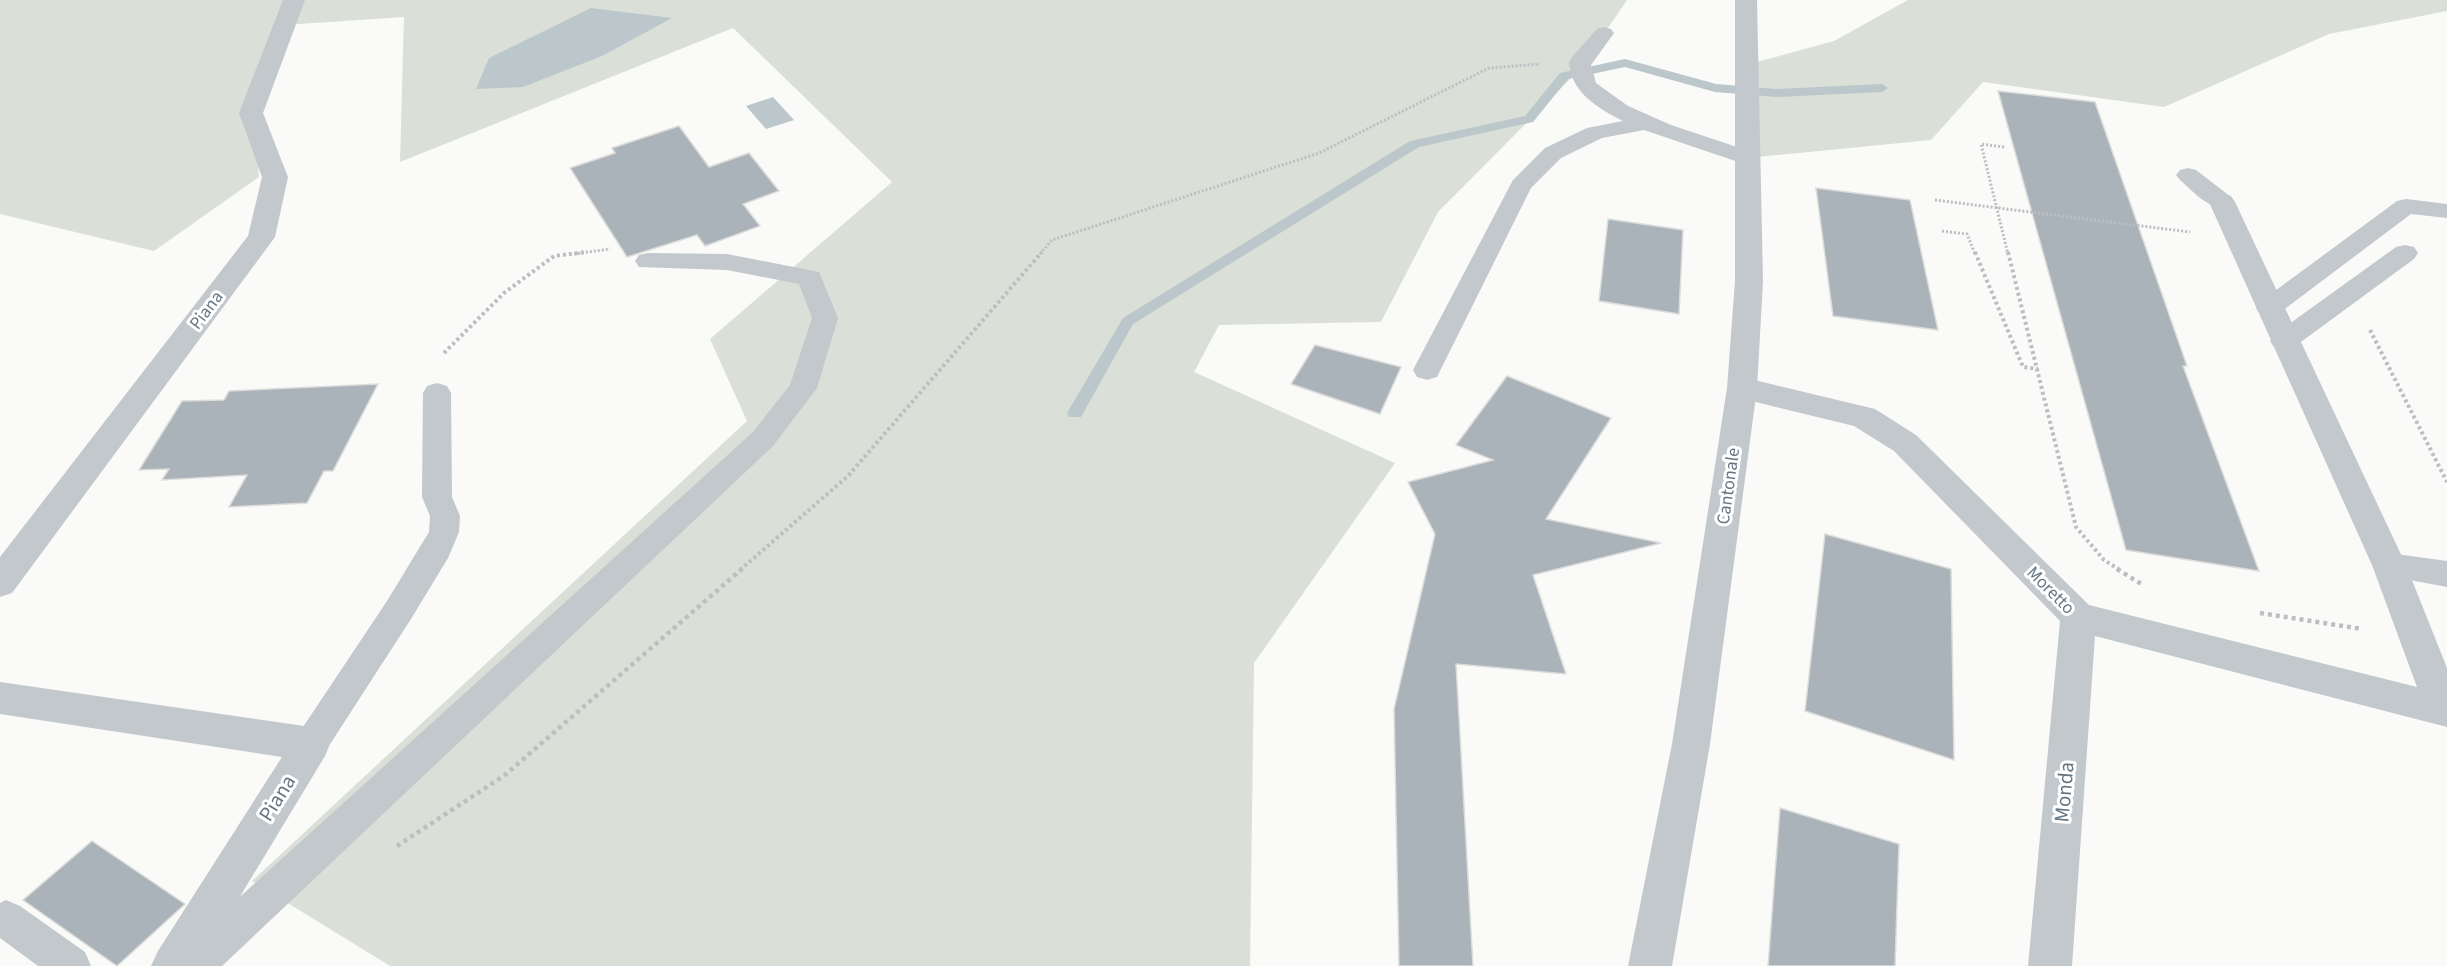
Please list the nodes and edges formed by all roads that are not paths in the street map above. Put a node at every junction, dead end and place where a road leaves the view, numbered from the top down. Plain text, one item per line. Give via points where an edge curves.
1 (294, 0) edge
2 (1746, 0) edge
3 (1604, 33) dead end
4 (1649, 122) junction
5 (1747, 158) junction
6 (2188, 175) dead end
7 (2222, 202) joint
8 (2447, 212) edge
9 (2405, 254) dead end
10 (648, 261) road end
11 (2269, 308) junction
12 (2283, 340) junction
13 (1427, 370) dead end
14 (1742, 388) junction
15 (437, 393) road end
16 (2389, 565) junction
17 (2447, 574) edge
18 (0, 583) edge
19 (2078, 617) junction
20 (0, 698) edge
21 (2446, 711) edge
22 (311, 744) junction
23 (6, 920) dead end
24 (71, 966) edge
25 (173, 966) edge
26 (193, 966) edge
27 (1650, 966) edge
28 (2050, 966) edge

1 - 18 street, Piana via 251,113 275,177 261,237
2 - 5 street, Cantonale
3 - 4 lane via 1580,62 1586,86 1608,103
4 - 5 lane
4 - 13 lane via 1595,133 1553,153 1521,185
5 - 14 street, Cantonale via 1749,281
6 - 7 lane
7 - 11 street, Moretto
8 - 11 lane via 2406,206
9 - 12 lane
10 - 26 lane via 727,262 810,278 825,318 802,388 763,439
11 - 12 street, Moretto
12 - 16 street, Moretto
14 - 19 street, Moretto via 1864,417 1905,443
14 - 27 street, Cantonale via 1691,744
15 - 22 lane via 437,497 445,516 444,532 399,610
16 - 17 lane
16 - 21 street, Moretto
19 - 21 street, Moretto
19 - 28 street, Monda
20 - 22 street
22 - 25 street, Piana
23 - 24 lane

